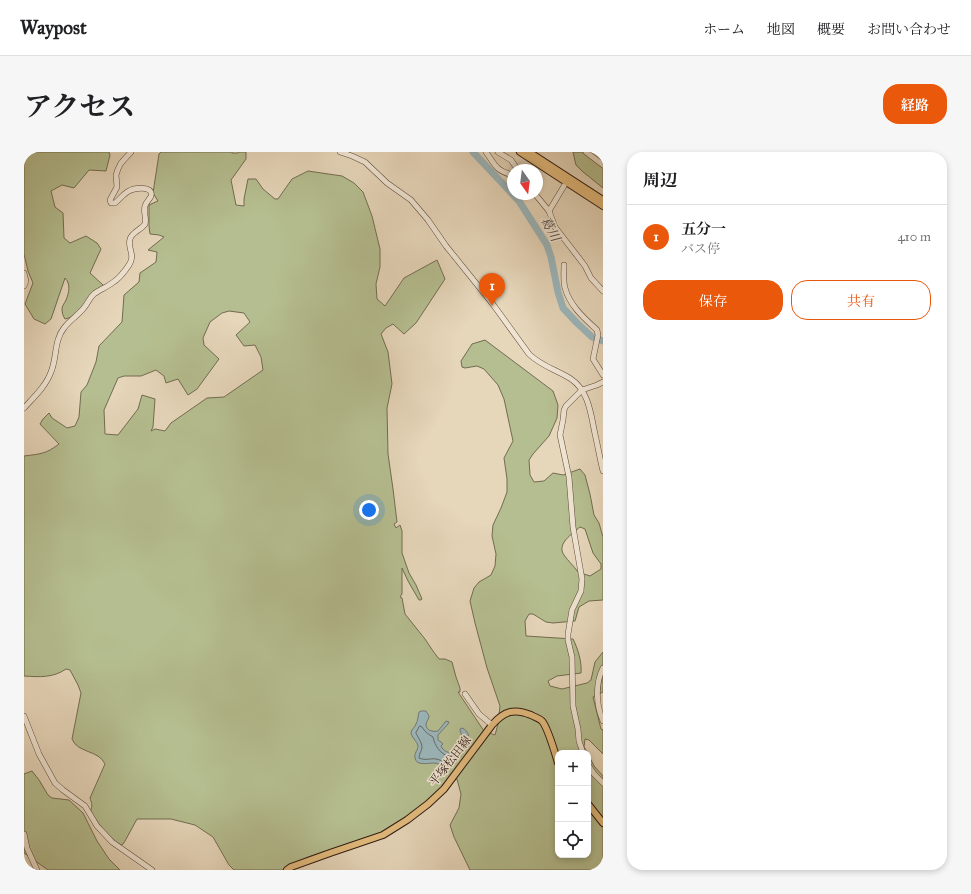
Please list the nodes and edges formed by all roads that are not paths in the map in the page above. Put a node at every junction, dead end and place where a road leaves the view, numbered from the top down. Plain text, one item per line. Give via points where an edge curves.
1 (131, 152) edge
2 (342, 152) edge
3 (486, 152) edge
4 (520, 152) edge
5 (530, 152) edge
6 (586, 152) edge
7 (503, 154) edge
8 (514, 164) edge
9 (603, 165) edge
10 (507, 174) edge
11 (564, 186) dead end
12 (540, 200) edge
13 (603, 200) edge
14 (603, 206) edge
15 (549, 211) junction
16 (564, 265) dead end
17 (24, 273) edge
18 (603, 282) edge
19 (24, 286) edge
20 (598, 286) junction
21 (603, 291) edge
22 (603, 375) edge
23 (603, 382) edge
24 (582, 390) junction
25 (24, 408) edge
26 (603, 471) edge
27 (603, 668) edge
28 (465, 694) dead end
29 (24, 716) edge
30 (603, 721) edge
31 (492, 725) junction
32 (582, 750) edge
33 (555, 754) edge
34 (591, 770) edge
35 (603, 782) edge
36 (591, 808) edge
37 (603, 823) edge
38 (24, 834) edge
39 (37, 870) edge
40 (152, 870) edge
41 (287, 870) edge

1 - 25 street via 118,169 117,187 110,200 111,203 115,203 135,188 151,192 144,208 144,226 132,235 130,240 130,263 115,282 94,295 64,327 49,378
2 - 24 street via 365,162 387,183 411,200 492,303 528,354 572,379
3 - 10 street via 495,165
4 - 14 main road
5 - 13 main road
6 - 9 street
7 - 8 street
11 - 15 street
12 - 15 street
15 - 20 street via 555,227
16 - 22 street via 565,287 571,302 597,330 593,359
17 - 19 street
18 - 20 street
20 - 21 street
23 - 24 street
24 - 26 street via 590,408
24 - 32 street via 564,410 560,435 569,477 573,531 582,578 581,591 572,610 568,634 572,657 573,706
27 - 30 street via 597,696
28 - 31 street via 479,714
29 - 40 street via 39,754 55,782 85,806 97,826 112,842
31 - 33 main road, 平塚松田線 via 498,718 512,711 523,712 536,718 542,721 546,728
31 - 41 main road, 平塚松田線 via 444,789 406,820 383,835
34 - 35 street
36 - 37 main road
38 - 39 street via 28,852

